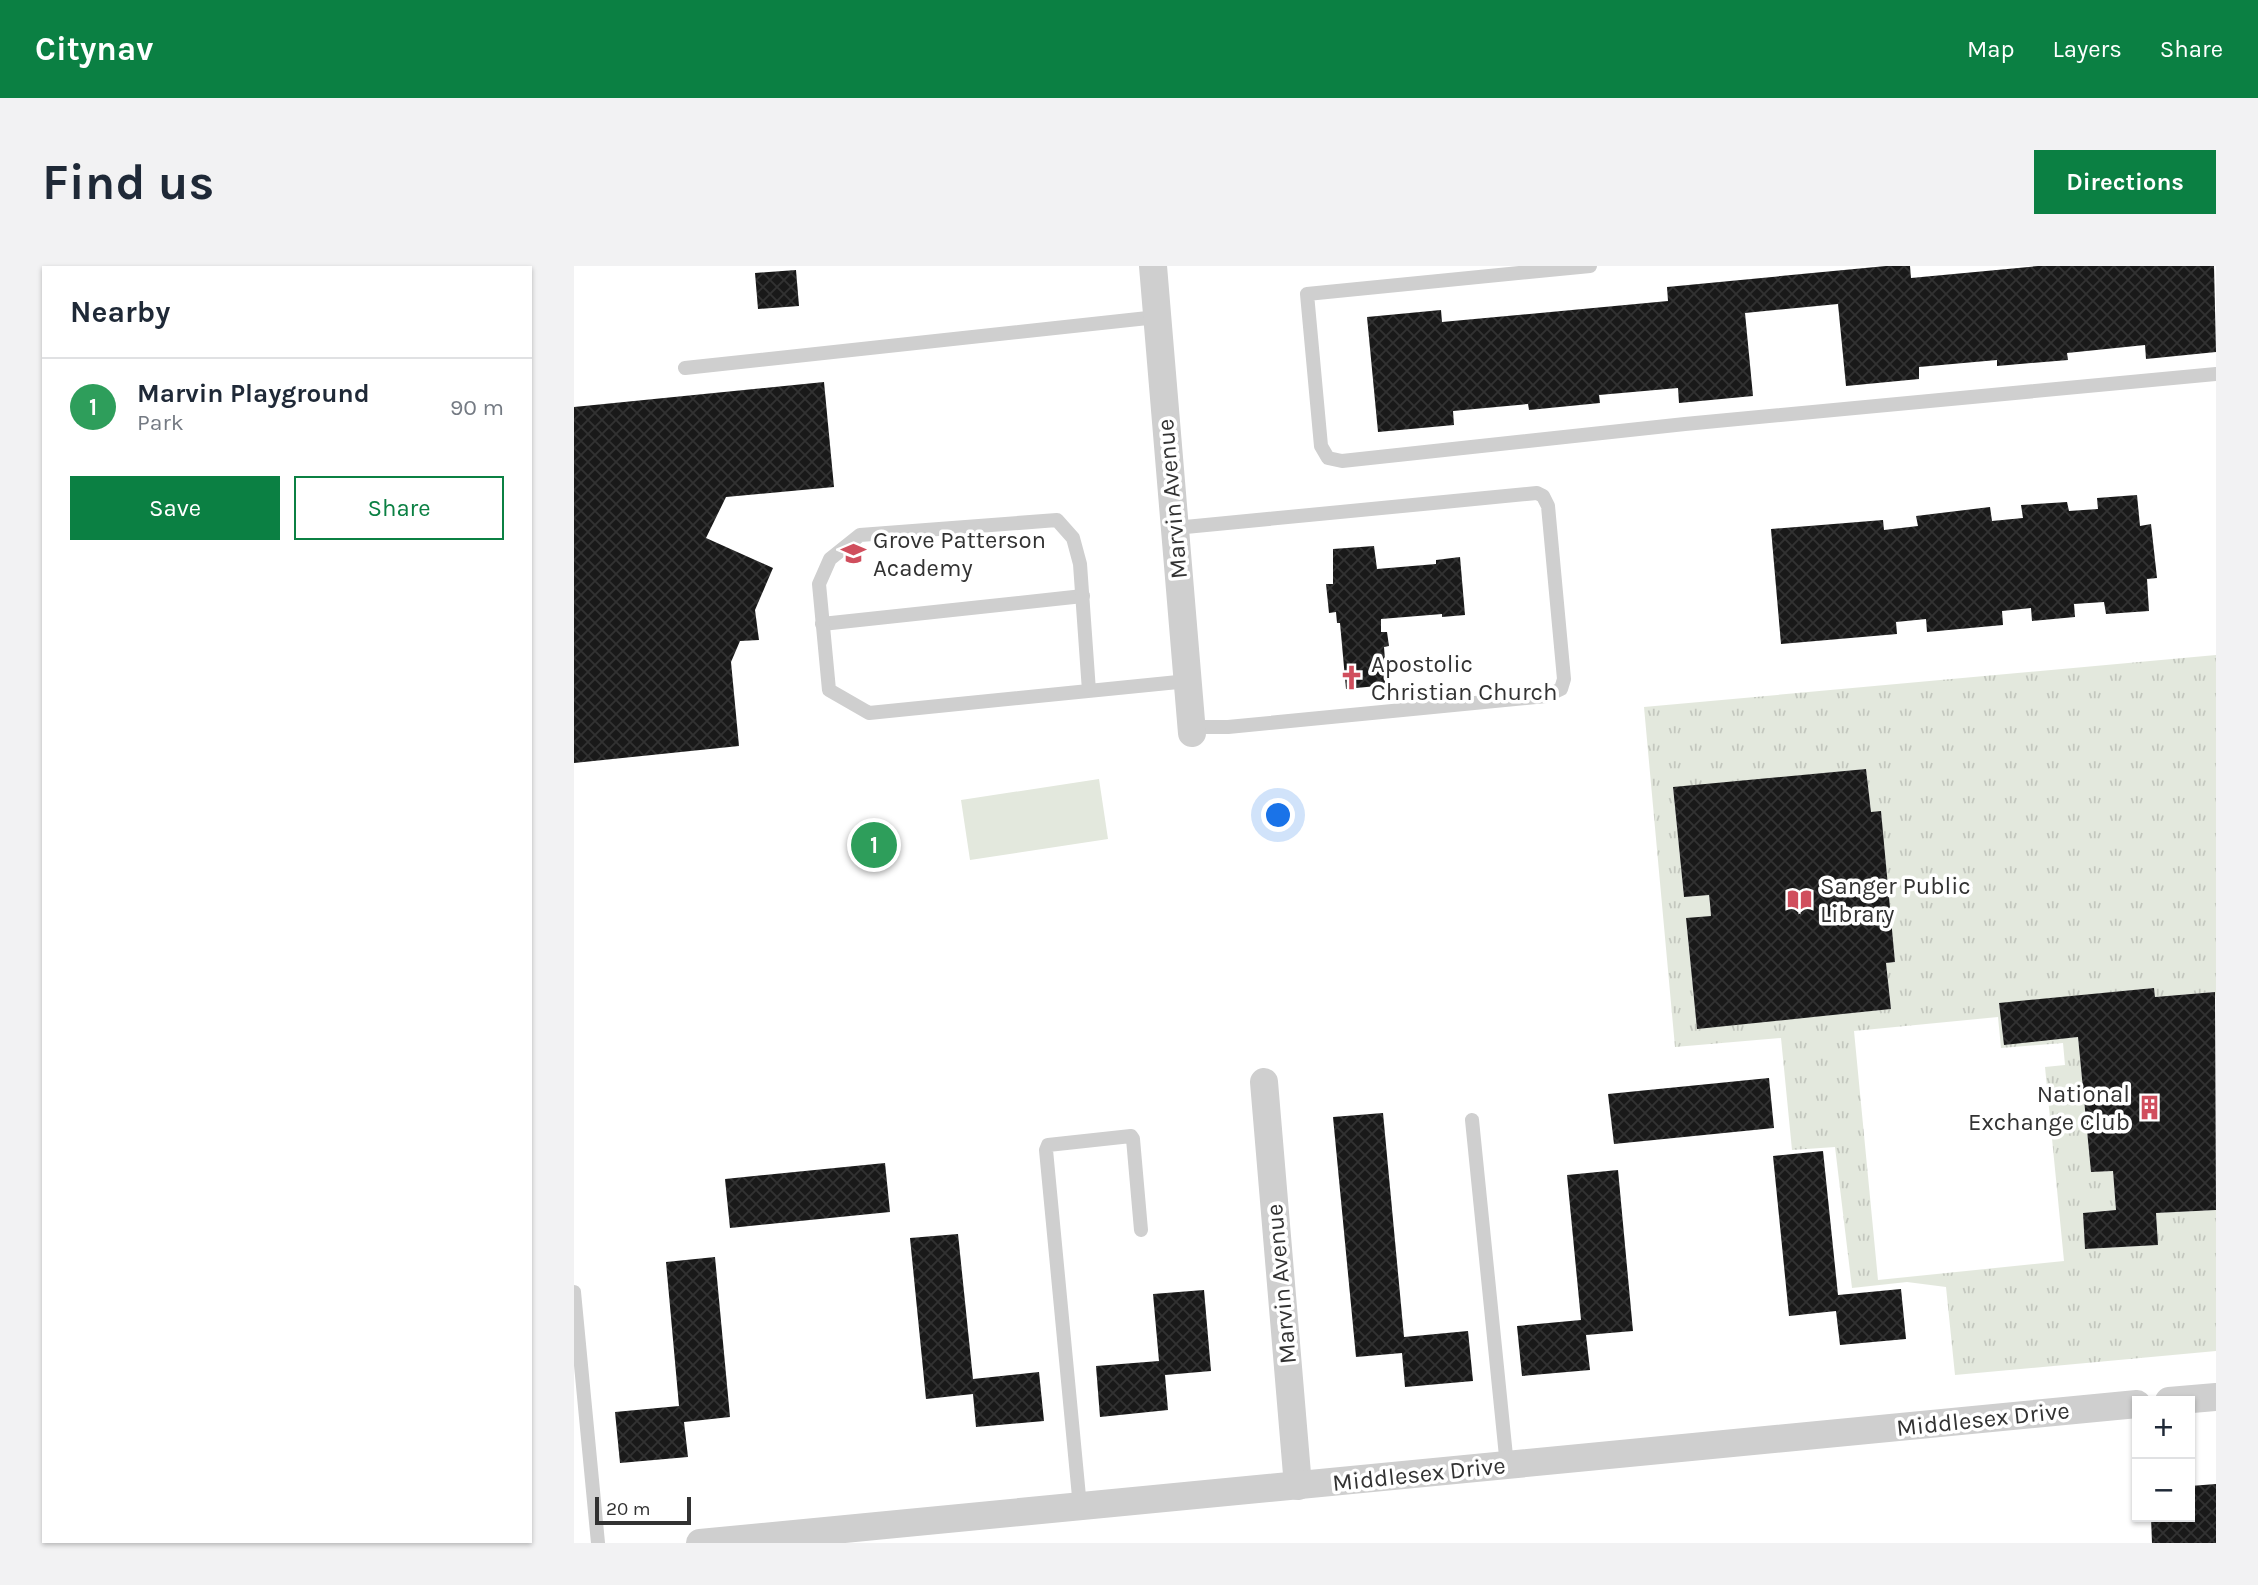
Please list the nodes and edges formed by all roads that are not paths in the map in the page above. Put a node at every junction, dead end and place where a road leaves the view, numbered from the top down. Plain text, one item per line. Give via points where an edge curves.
1 (1153, 266) edge
2 (1590, 266) edge
3 (1157, 317) junction
4 (685, 368) dead end
5 (2216, 374) edge
6 (1175, 528) junction
7 (1083, 596) junction
8 (822, 624) junction
9 (1188, 681) junction
10 (1089, 691) junction
11 (1192, 730) joint
12 (1264, 1082) dead end
13 (1472, 1120) dead end
14 (1141, 1230) dead end
15 (574, 1292) edge
16 (2216, 1397) edge
17 (2195, 1399) edge
18 (2132, 1404) edge
19 (1507, 1466) junction
20 (1298, 1486) junction
21 (1080, 1507) junction
22 (598, 1543) edge
23 (700, 1543) edge

1 - 3 street, Marvin Avenue
2 - 5 lane via 1307,294 1321,446 1328,458 1342,461
3 - 4 lane
3 - 6 street, Marvin Avenue
6 - 9 street, Marvin Avenue
6 - 11 lane via 1537,493 1548,506 1564,679 1561,689 1546,696
7 - 8 lane
7 - 8 lane via 1073,538 1057,520 860,535 830,559 819,584
7 - 10 lane
8 - 10 lane via 829,690 869,713
9 - 10 lane
9 - 11 street, Marvin Avenue
12 - 20 street, Marvin Avenue
13 - 19 lane
14 - 21 lane via 1130,1136 1048,1144
15 - 22 lane
16 - 17 street
18 - 19 street, Middlesex Drive
19 - 20 street, Middlesex Drive
20 - 21 street, Middlesex Drive
21 - 23 street, Middlesex Drive

